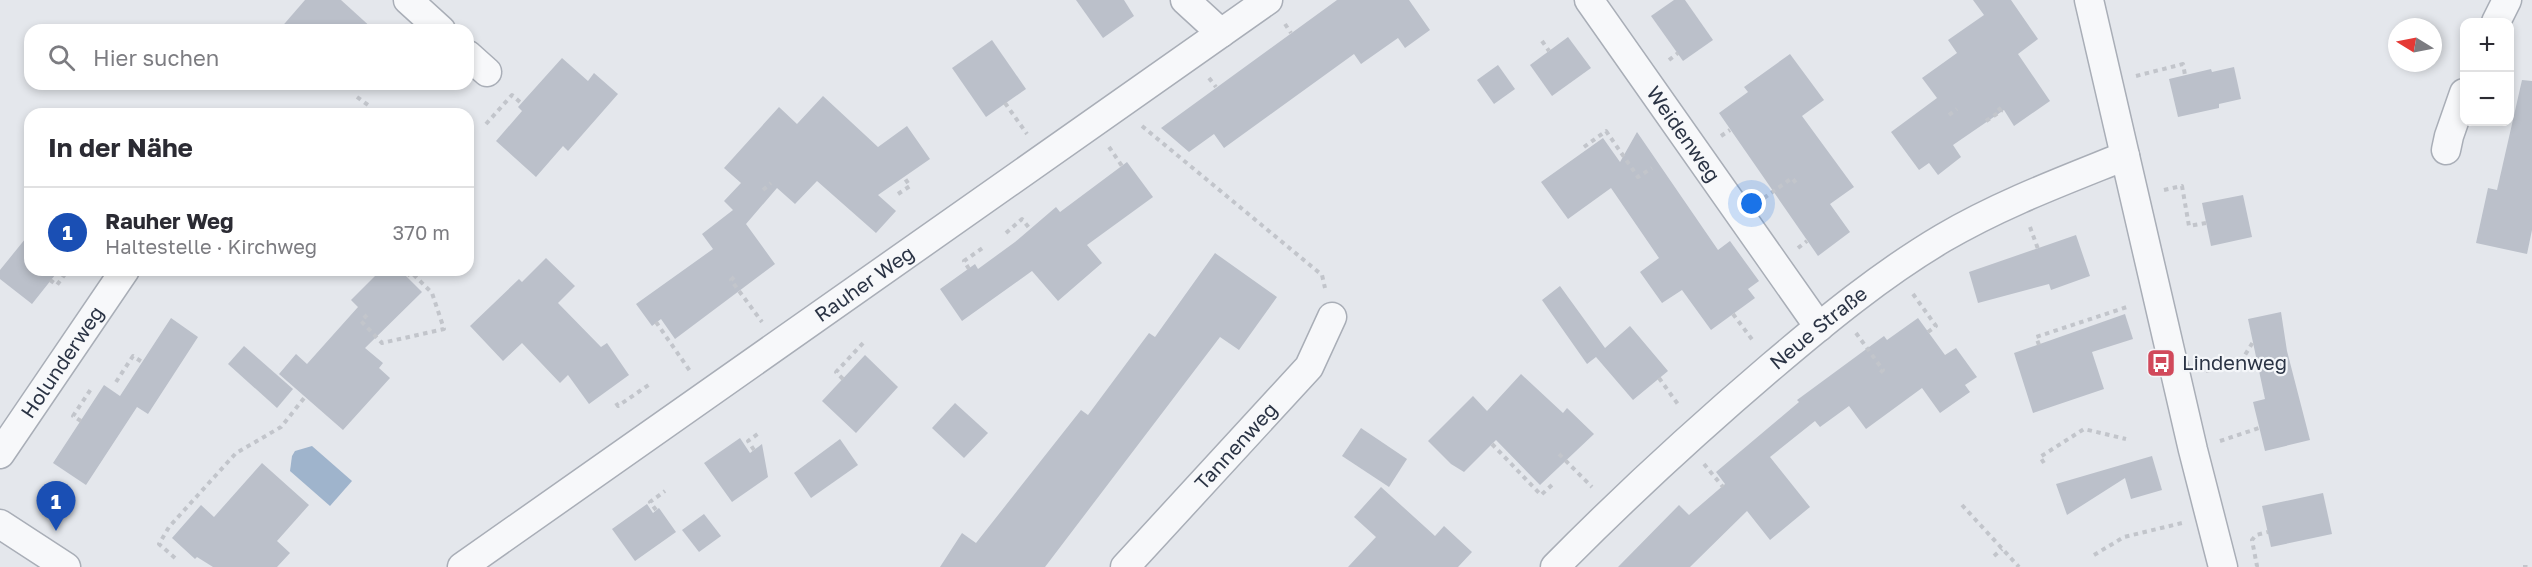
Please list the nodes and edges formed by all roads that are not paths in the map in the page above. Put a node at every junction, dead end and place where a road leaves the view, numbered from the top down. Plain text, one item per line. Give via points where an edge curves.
1 (408, 0) edge
2 (1185, 0) edge
3 (1268, 0) edge
4 (1589, 0) edge
5 (2089, 0) edge
6 (2507, 0) edge
7 (2498, 18) edge
8 (434, 24) edge
9 (1221, 33) junction
10 (2460, 104) edge
11 (2446, 150) dead end
12 (2125, 156) junction
13 (121, 276) edge
14 (1332, 317) dead end
15 (1830, 319) junction
16 (0, 454) edge
17 (0, 524) edge
18 (66, 567) edge
19 (462, 567) edge
20 (1125, 567) edge
21 (1555, 567) edge
22 (2223, 567) edge

1 - 8 street
2 - 9 street
3 - 9 street, Rauher Weg
4 - 15 street, Weidenweg via 1741,215
5 - 12 street
6 - 7 street
9 - 19 street, Rauher Weg
10 - 11 street
12 - 15 street, Neue Straße via 1998,207 1941,239
12 - 22 street
13 - 16 street, Holunderweg
14 - 20 street, Tannenweg via 1309,367
15 - 21 street, Neue Straße via 1685,441
17 - 18 street

